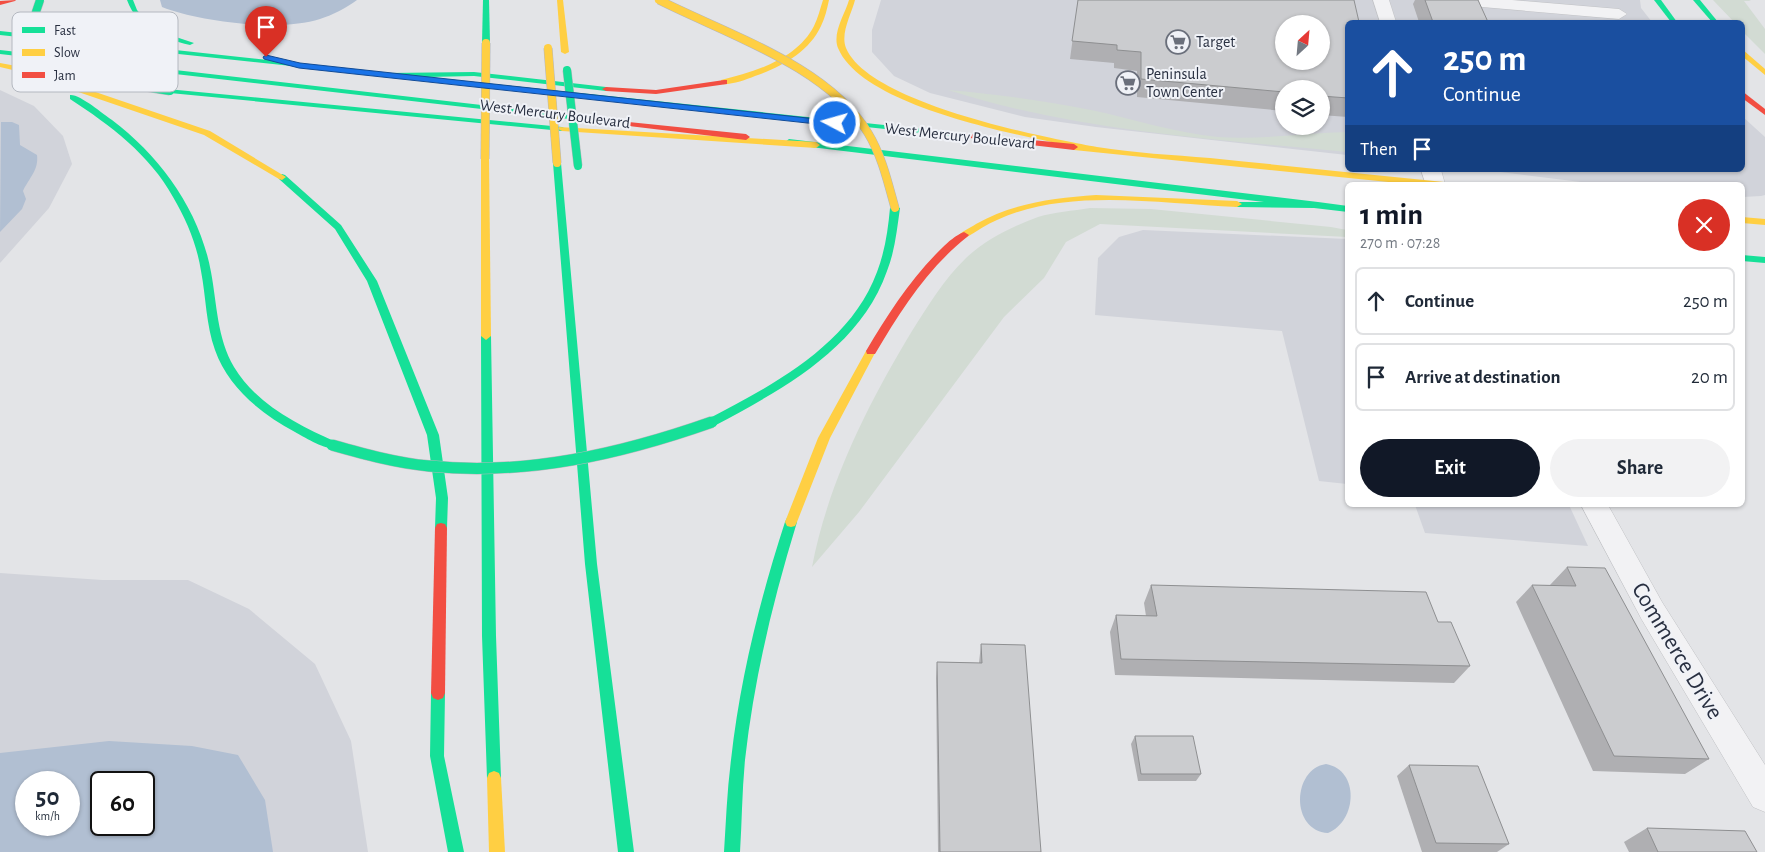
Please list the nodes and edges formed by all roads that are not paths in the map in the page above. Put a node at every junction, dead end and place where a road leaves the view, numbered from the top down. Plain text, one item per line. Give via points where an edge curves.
1 (13, 0) edge
2 (40, 0) edge
3 (130, 0) edge
4 (560, 0) edge
5 (659, 0) edge
6 (826, 0) edge
7 (852, 0) edge
8 (1382, 0) edge
9 (1459, 0) edge
10 (1657, 0) edge
11 (1696, 0) edge
12 (485, 1) edge
13 (0, 3) edge
14 (34, 12) edge
15 (134, 12) edge
16 (1619, 14) dead end
17 (1387, 20) edge
18 (1672, 20) edge
19 (1713, 20) edge
20 (178, 40) edge
21 (548, 44) dead end
22 (178, 53) edge
23 (1745, 55) edge
24 (299, 66) junction
25 (0, 69) edge
26 (178, 72) edge
27 (1765, 73) edge
28 (12, 74) edge
29 (388, 75) junction
30 (61, 92) edge
31 (88, 92) edge
32 (178, 92) edge
33 (1745, 96) edge
34 (1765, 113) edge
35 (816, 145) junction
36 (1096, 148) junction
37 (940, 161) junction
38 (1047, 161) dead end
39 (576, 178) dead end
40 (1436, 181) edge
41 (572, 197) dead end
42 (1318, 206) junction
43 (1345, 209) edge
44 (1745, 220) edge
45 (1765, 222) edge
46 (562, 233) junction
47 (1745, 258) edge
48 (1765, 260) edge
49 (1595, 507) edge
50 (1765, 795) edge
51 (456, 852) edge
52 (497, 852) edge
53 (626, 852) edge
54 (732, 852) edge

1 - 13 main road
2 - 14 main road, bridge
3 - 15 main road
4 - 39 main road, bridge via 578,166
5 - 30 main road, bridge via 786,61 838,98 866,130 890,182 895,208 890,253 871,298 832,345 800,372 758,399 712,422 642,448 556,465 515,469 415,466 332,445 276,416 248,394 228,368 214,337 200,242 179,196 151,157 123,131 92,108
6 - 29 main road via 816,29 800,48 781,62 739,79 680,90 627,91 474,74
7 - 36 main road via 842,47 851,66 875,85 928,107
8 - 17 street
9 - 16 street
10 - 18 main road
11 - 19 main road
12 - 52 main road, bridge via 488,636
20 - 24 main road via 234,49
21 - 46 main road, bridge
22 - 24 main road, West Mercury Boulevard
23 - 27 main road
24 - 29 main road, West Mercury Boulevard
25 - 28 main road, bridge
26 - 35 main road, West Mercury Boulevard
29 - 36 main road, West Mercury Boulevard
31 - 51 main road via 207,133 285,180 338,227 372,281 433,435 436,453 442,498 437,756
32 - 35 main road, bridge via 387,115 688,140
33 - 34 main road
35 - 37 main road, West Mercury Boulevard
36 - 40 main road, West Mercury Boulevard
37 - 38 main road
37 - 42 main road, West Mercury Boulevard
41 - 46 main road
42 - 43 main road, West Mercury Boulevard
42 - 54 main road via 1115,198 1059,201 987,221 960,237 937,257 914,283 839,409 818,453 782,549 753,664 739,751
44 - 45 main road
46 - 53 main road via 591,564
47 - 48 main road
49 - 50 street, Commerce Drive via 1652,611

